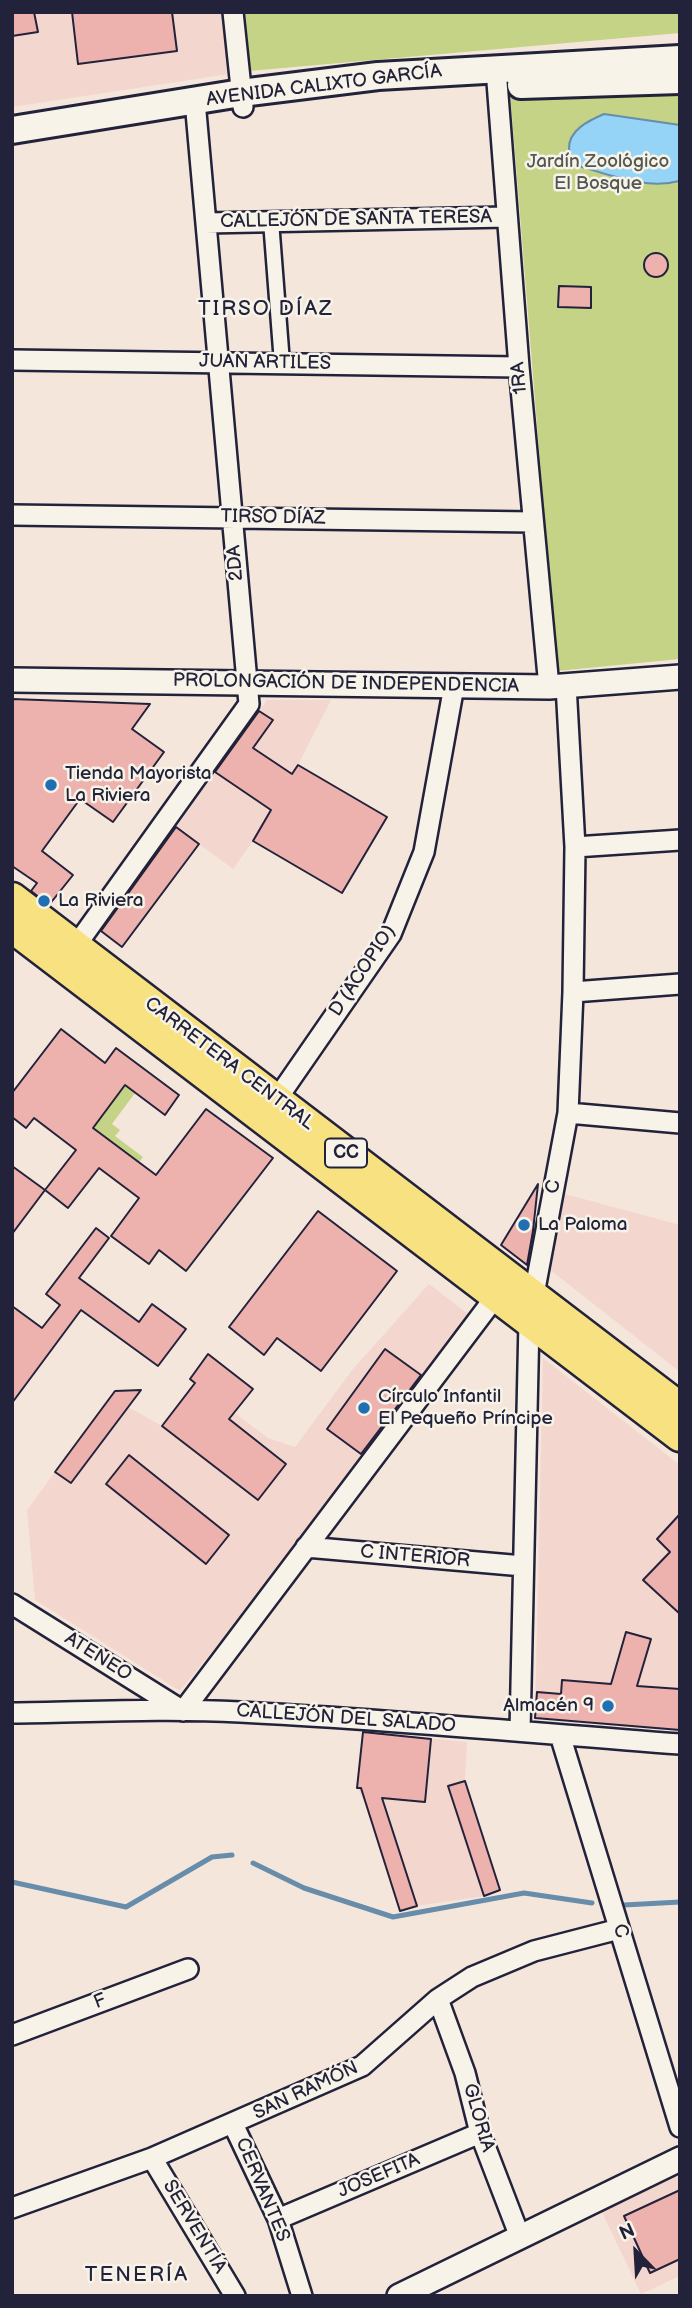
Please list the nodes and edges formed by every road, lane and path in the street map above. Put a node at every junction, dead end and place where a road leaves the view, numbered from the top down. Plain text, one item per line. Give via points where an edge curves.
1 (233, 12) edge
2 (680, 59) edge
3 (496, 78) junction
4 (680, 80) edge
5 (242, 100) junction
6 (195, 108) junction
7 (12, 130) edge
8 (12, 145) edge
9 (507, 216) junction
10 (271, 221) junction
11 (206, 223) junction
12 (12, 360) edge
13 (218, 362) junction
14 (282, 363) junction
15 (519, 367) junction
16 (12, 515) edge
17 (232, 517) junction
18 (533, 522) junction
19 (680, 677) edge
20 (12, 680) edge
21 (247, 684) junction
22 (453, 686) junction
23 (557, 686) junction
24 (680, 840) edge
25 (575, 847) junction
26 (12, 898) edge
27 (12, 927) edge
28 (69, 956) junction
29 (680, 984) edge
30 (573, 992) junction
31 (270, 1109) junction
32 (568, 1113) junction
33 (680, 1123) edge
34 (503, 1287) junction
35 (531, 1309) junction
36 (680, 1408) edge
37 (680, 1436) edge
38 (306, 1547) junction
39 (523, 1566) junction
40 (12, 1604) edge
41 (183, 1711) junction
42 (12, 1713) edge
43 (520, 1731) junction
44 (559, 1735) junction
45 (680, 1744) edge
46 (619, 1929) junction
47 (188, 1969) dead end
48 (438, 1999) junction
49 (12, 2035) edge
50 (233, 2124) junction
51 (680, 2127) edge
52 (480, 2133) junction
53 (152, 2158) junction
54 (680, 2159) edge
55 (12, 2208) edge
56 (278, 2219) junction
57 (520, 2237) junction
58 (234, 2296) edge
59 (302, 2296) edge
60 (399, 2296) edge

1 - 5 street
2 - 3 main road, AVENIDA CALIXTO GARCÍA
3 - 4 main road, AVENIDA CALIXTO GARCÍA
3 - 5 main road, AVENIDA CALIXTO GARCÍA via 378,76
3 - 9 street, 1RA
5 - 6 main road, AVENIDA CALIXTO GARCÍA
6 - 7 main road, AVENIDA CALIXTO GARCÍA
6 - 8 main road, AVENIDA CALIXTO GARCÍA
6 - 11 street, 2DA
9 - 10 street, CALLEJÓN DE SANTA TERESA
9 - 15 street, 1RA
10 - 11 street, CALLEJÓN DE SANTA TERESA
10 - 14 street
11 - 13 street, 2DA
12 - 13 street, JUAN ARTILES
13 - 14 street, JUAN ARTILES
13 - 17 street, 2DA
14 - 15 street, JUAN ARTILES
15 - 18 street, 1RA
16 - 17 street, TIRSO DÍAZ
17 - 18 street, TIRSO DÍAZ
17 - 21 street, 2DA
18 - 23 street, 1RA
19 - 23 street, PROLONGACIÓN DE INDEPENDENCIA
20 - 21 street, PROLONGACIÓN DE INDEPENDENCIA
21 - 22 street, PROLONGACIÓN DE INDEPENDENCIA
21 - 28 street, 2DA via 249,704
22 - 23 street, PROLONGACIÓN DE INDEPENDENCIA
22 - 31 street, D (ACOPIO) via 424,852 391,934
23 - 25 street, C
24 - 25 street
25 - 30 street, C
26 - 28 main road, CARRETERA CENTRAL / CC
27 - 28 main road, CARRETERA CENTRAL / CC
28 - 31 main road, CARRETERA CENTRAL / CC
29 - 30 street
30 - 32 street, C
31 - 34 main road, CARRETERA CENTRAL / CC
32 - 33 street
32 - 35 street, C
34 - 35 main road, CARRETERA CENTRAL / CC
34 - 38 street
35 - 36 main road, CARRETERA CENTRAL / CC
35 - 37 main road, CARRETERA CENTRAL / CC
35 - 39 street, C
38 - 39 street, C INTERIOR
38 - 41 street
39 - 43 street, C
40 - 41 street, ATENEO
41 - 42 street, CALLEJÓN DEL SALADO
41 - 43 street, CALLEJÓN DEL SALADO
43 - 44 street, CALLEJÓN DEL SALADO
44 - 45 street, CALLEJÓN DEL SALADO
44 - 46 street, C
46 - 48 street, SAN RAMÓN via 534,1951 472,1977
46 - 51 street, C
47 - 49 street, F
48 - 50 street, SAN RAMÓN via 362,2067
48 - 52 street, GLORIA via 465,2073
50 - 53 street, SAN RAMÓN
50 - 56 street, CERVANTES
52 - 56 street, JOSEFITA
52 - 57 street, GLORIA
53 - 55 street, SAN RAMÓN
53 - 58 street, SERVENTÍA
54 - 57 street
56 - 59 street, CERVANTES
57 - 60 street

